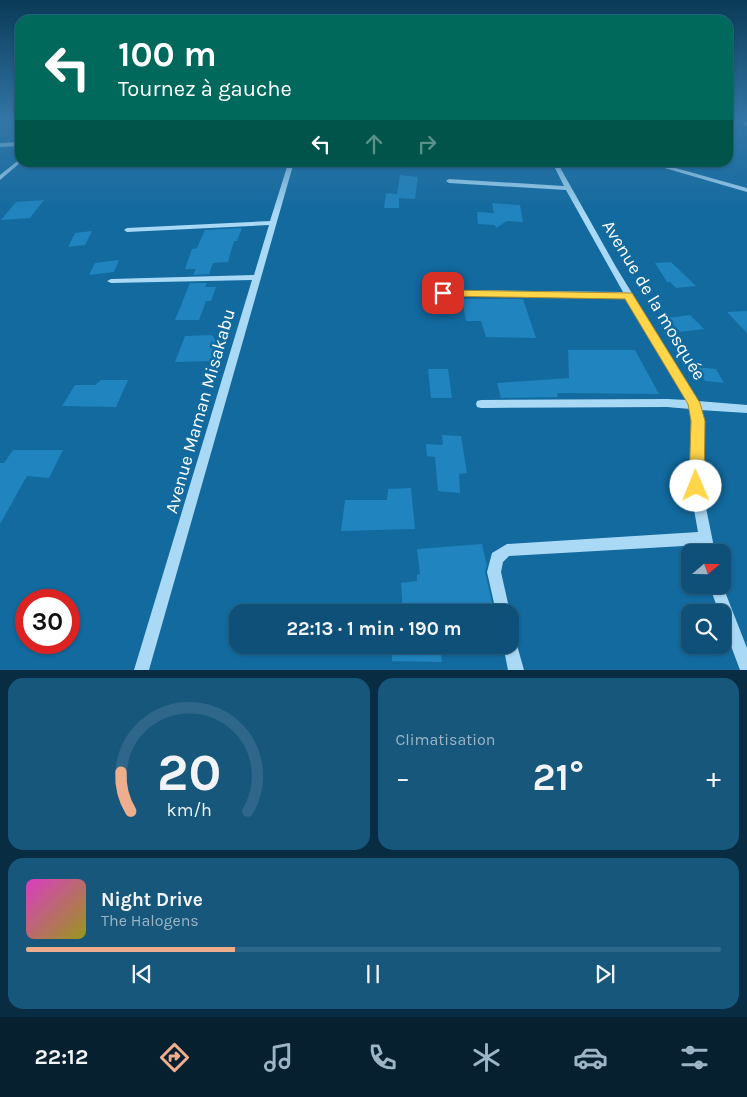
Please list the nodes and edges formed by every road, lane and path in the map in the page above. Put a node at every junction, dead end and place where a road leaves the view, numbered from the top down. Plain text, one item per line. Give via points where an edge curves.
1 (15, 165) edge
2 (290, 167) edge
3 (556, 167) edge
4 (664, 167) edge
5 (0, 178) edge
6 (449, 181) dead end
7 (567, 188) junction
8 (747, 190) edge
9 (273, 223) junction
10 (127, 230) dead end
11 (257, 277) junction
12 (111, 281) dead end
13 (443, 293) dead end
14 (629, 295) junction
15 (694, 403) junction
16 (481, 404) dead end
17 (747, 408) edge
18 (706, 538) junction
19 (707, 544) edge
20 (719, 594) edge
21 (501, 604) edge
22 (512, 654) edge
23 (747, 668) edge
24 (141, 670) edge
25 (516, 670) edge

1 - 5 street
2 - 9 street, Avenue Maman Misakabu
3 - 7 street, Avenue de la mosquée
4 - 8 street
6 - 7 street
7 - 14 street, Avenue de la mosquée
9 - 10 street
9 - 11 street, Avenue Maman Misakabu
11 - 12 street
11 - 24 street, Avenue Maman Misakabu
13 - 14 street
14 - 15 street, Avenue de la mosquée
15 - 16 street
15 - 17 street
15 - 18 street, Avenue de la mosquée via 698,421 696,486
18 - 19 street, Avenue de la mosquée
18 - 21 street via 507,550 497,558 494,572
20 - 23 street
22 - 25 street

